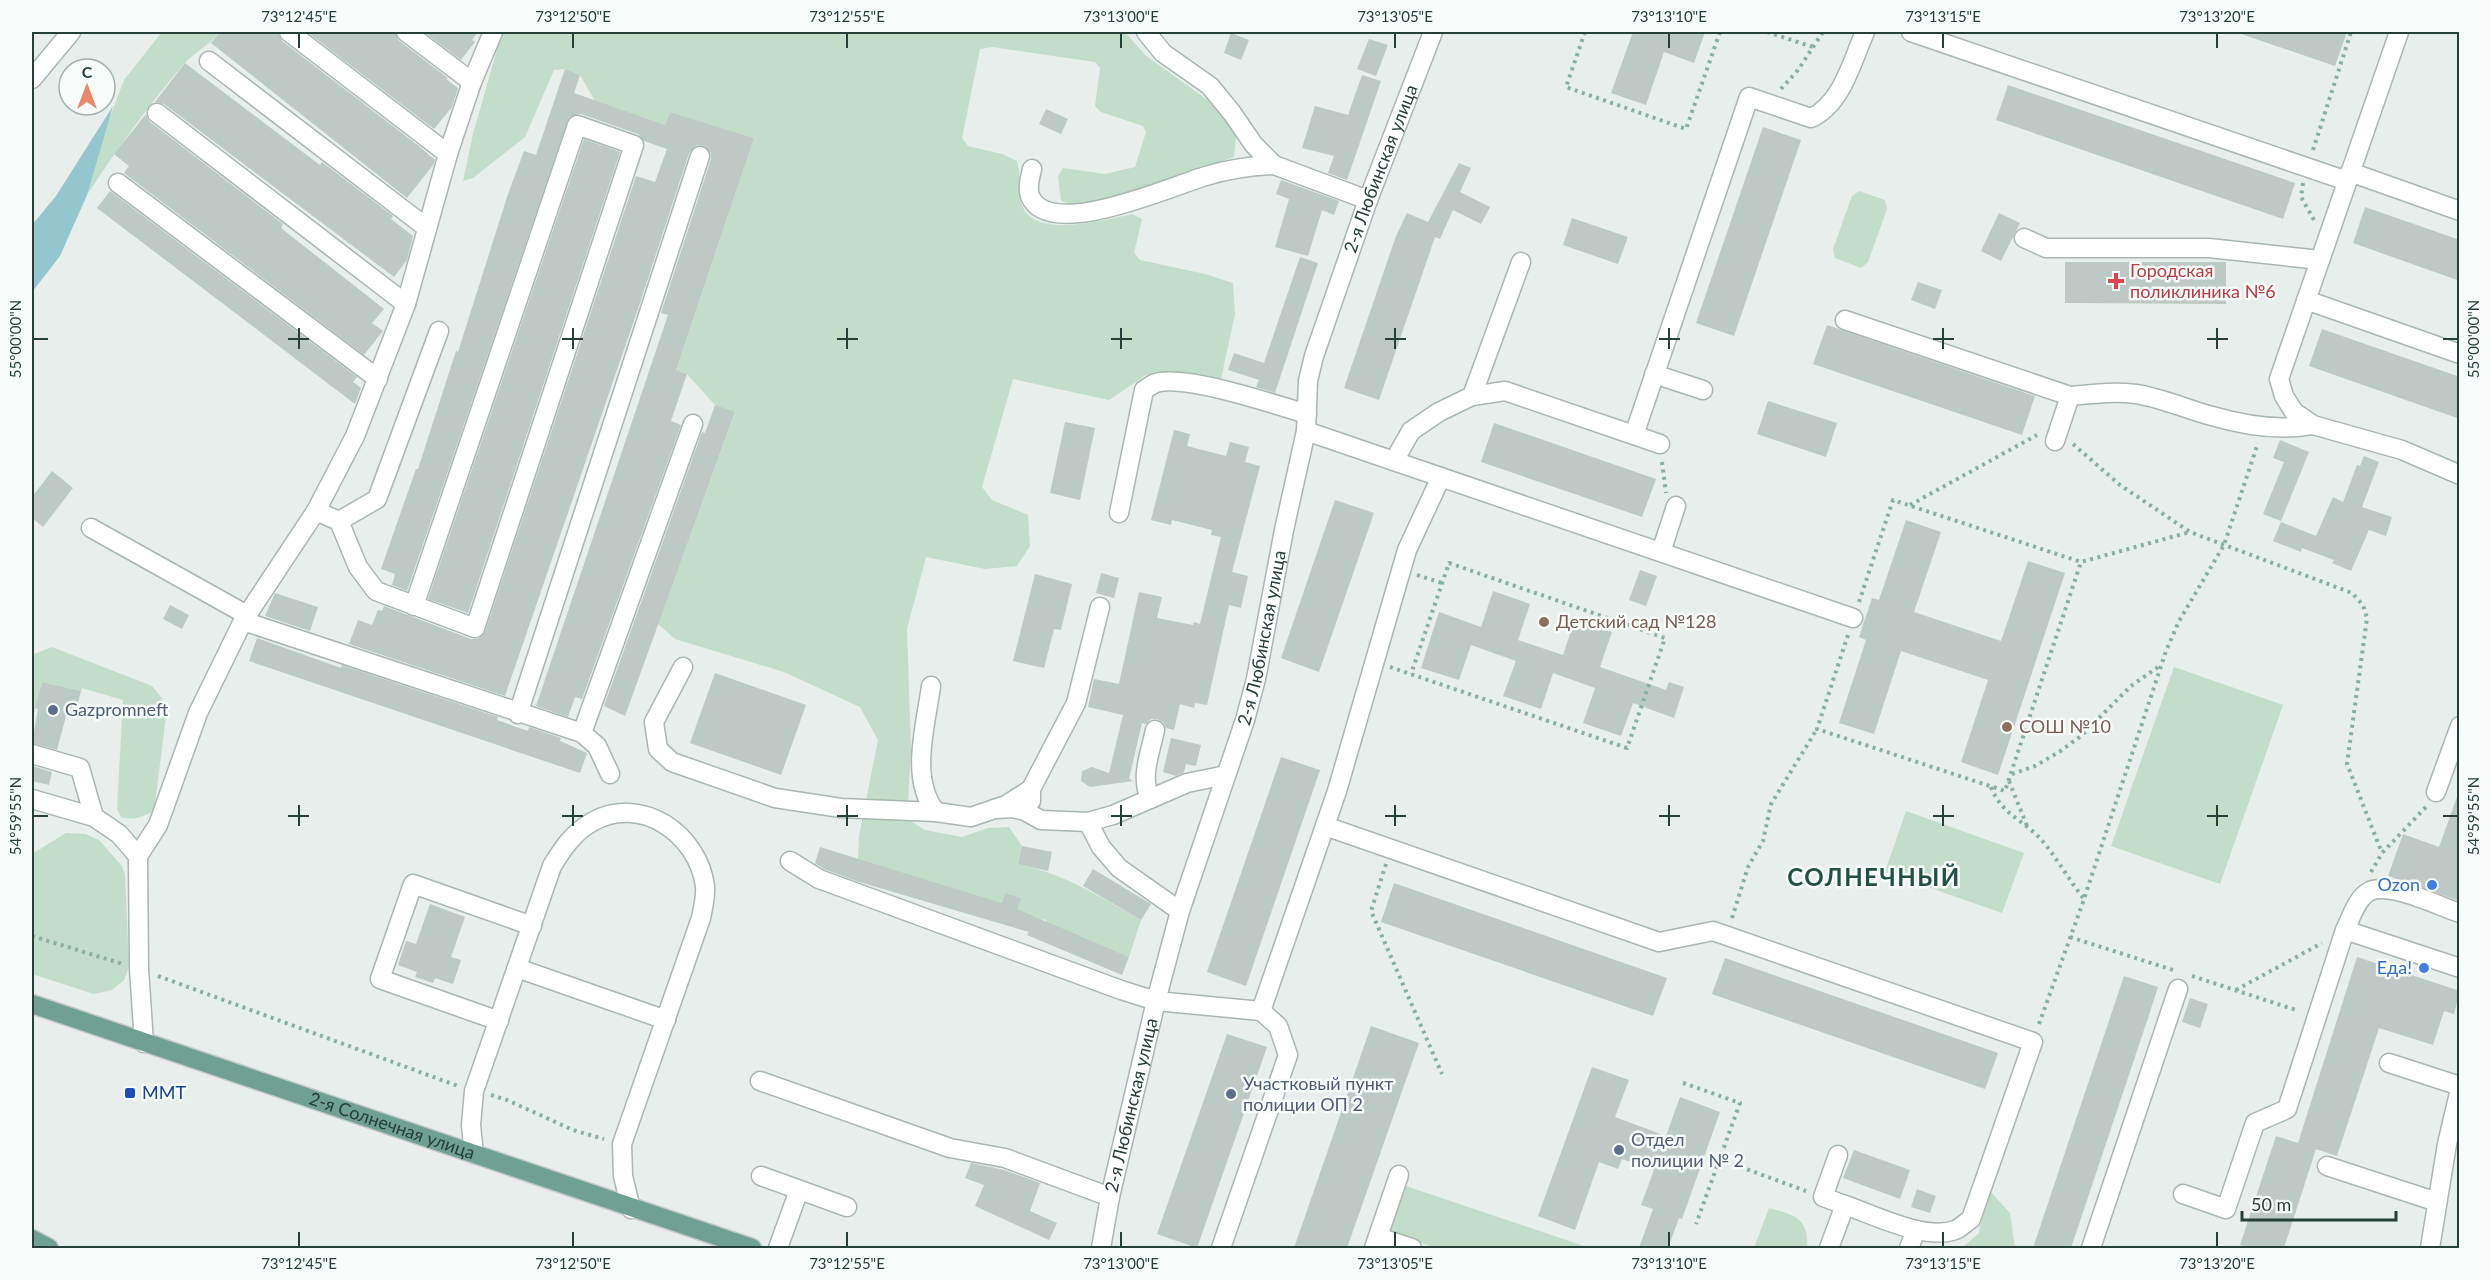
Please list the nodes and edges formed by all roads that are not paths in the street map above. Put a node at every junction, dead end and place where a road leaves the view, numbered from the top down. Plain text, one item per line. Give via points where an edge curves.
1 (71, 32) edge
2 (289, 32) edge
3 (406, 32) edge
4 (493, 32) edge
5 (1146, 32) edge
6 (1433, 32) edge
7 (1865, 32) edge
8 (1911, 32) edge
9 (2396, 34) edge
10 (209, 61) dead end
11 (32, 80) edge
12 (472, 82) junction
13 (157, 113) dead end
14 (448, 154) junction
15 (700, 156) dead end
16 (1274, 165) junction
17 (1032, 169) dead end
18 (2348, 177) junction
19 (118, 183) dead end
20 (1368, 200) junction
21 (2460, 211) edge
22 (427, 228) junction
23 (2024, 238) dead end
24 (2320, 260) junction
25 (1521, 262) dead end
26 (2306, 300) junction
27 (406, 304) junction
28 (1845, 320) dead end
29 (439, 331) dead end
30 (2460, 354) edge
31 (1654, 374) junction
32 (378, 379) junction
33 (1703, 390) dead end
34 (1472, 396) junction
35 (2070, 396) junction
36 (1307, 423) junction
37 (693, 424) dead end
38 (2313, 425) junction
39 (2058, 431) road end
40 (1634, 435) junction
41 (1660, 444) road end
42 (1394, 461) junction
43 (2460, 475) edge
44 (1441, 477) junction
45 (1676, 506) road end
46 (316, 511) junction
47 (1119, 513) dead end
48 (339, 521) junction
49 (91, 528) dead end
50 (1661, 552) junction
51 (414, 606) junction
52 (1100, 607) dead end
53 (245, 618) junction
54 (1853, 618) road end
55 (683, 667) dead end
56 (931, 686) dead end
57 (518, 714) junction
58 (2460, 726) edge
59 (1155, 730) dead end
60 (582, 733) junction
61 (32, 754) edge
62 (610, 774) dead end
63 (1226, 775) junction
64 (1030, 789) junction
65 (2436, 792) road end
66 (32, 799) edge
67 (1150, 799) junction
68 (995, 809) junction
69 (936, 812) junction
70 (94, 817) junction
71 (1041, 820) junction
72 (1088, 822) junction
73 (1324, 826) junction
74 (138, 856) junction
75 (790, 861) dead end
76 (1180, 911) junction
77 (2460, 913) edge
78 (532, 926) junction
79 (2345, 930) junction
80 (517, 968) junction
81 (2460, 968) edge
82 (2182, 979) road end
83 (1156, 1001) junction
84 (32, 1004) edge
85 (1262, 1011) junction
86 (666, 1020) junction
87 (499, 1021) junction
88 (144, 1043) junction
89 (2389, 1063) dead end
90 (760, 1081) dead end
91 (2460, 1088) edge
92 (474, 1154) junction
93 (1838, 1155) dead end
94 (2327, 1166) dead end
95 (1399, 1175) dead end
96 (761, 1176) dead end
97 (799, 1190) junction
98 (2182, 1194) dead end
99 (1110, 1197) junction
100 (2437, 1202) junction
101 (1845, 1204) junction
102 (847, 1207) dead end
103 (631, 1209) junction
104 (1916, 1230) junction
105 (32, 1239) edge
106 (1376, 1243) edge
107 (49, 1248) edge
108 (752, 1248) edge
109 (778, 1248) edge
110 (1101, 1248) edge
111 (1221, 1248) edge
112 (1412, 1248) edge
113 (1829, 1248) edge
114 (1909, 1248) edge
115 (2091, 1248) edge
116 (2430, 1248) edge

1 - 11 street
2 - 14 street
3 - 12 street
4 - 12 street
5 - 16 street via 1163,53 1210,86
6 - 20 street, 2-я Любинская улица
7 - 31 street via 1838,93 1823,112 1811,118 1749,97
8 - 18 street via 2308,168
9 - 18 street
10 - 22 street
12 - 14 street
13 - 27 street
14 - 22 street
15 - 57 street
16 - 17 street via 1245,166 1102,210 1072,215 1047,211 1035,204 1029,195
16 - 20 street
18 - 21 street
18 - 24 street
19 - 32 street
20 - 36 street, 2-я Любинская улица via 1314,356 1308,381
22 - 27 street
23 - 24 street via 2046,248 2209,248
24 - 26 street
25 - 34 street
26 - 30 street
26 - 38 street via 2279,379 2294,412
27 - 32 street
28 - 35 street
29 - 48 street via 377,498
31 - 33 street
31 - 40 street
32 - 46 street via 355,436
34 - 40 street via 1505,391
34 - 42 street via 1411,431
35 - 38 street via 2135,394 2214,417 2264,426
35 - 39 street
36 - 42 street
36 - 47 street via 1228,391 1156,382 1144,390
36 - 63 street, 2-я Любинская улица via 1256,679
37 - 60 street
38 - 43 street via 2402,450
40 - 41 street
42 - 44 street
44 - 50 street
44 - 73 street via 1407,550
45 - 50 street
46 - 48 street
46 - 53 street
48 - 51 street via 358,567 376,591
49 - 53 street
50 - 54 street
51 - 51 street via 475,628 634,145 577,125
52 - 64 street via 1076,704
53 - 57 street
53 - 74 street via 198,713 158,825
55 - 69 street via 654,722 658,749 672,762 775,798 841,808
56 - 69 street via 921,768 926,800
57 - 60 street
58 - 65 street
59 - 67 street via 1145,774
60 - 62 street via 597,746
61 - 70 street via 80,768
63 - 67 street via 1187,783
63 - 76 street, 2-я Любинская улица
64 - 68 street
64 - 71 street via 1030,799
66 - 70 street
67 - 72 street
68 - 69 street via 971,817
68 - 71 street via 1025,810
70 - 74 street via 119,834
71 - 72 street
72 - 76 street via 1101,847 1119,868
73 - 85 street
73 - 104 street via 1659,942 1713,931 2033,1041 1971,1219 1956,1230
74 - 88 street
75 - 83 street via 819,879
76 - 83 street, 2-я Любинская улица
77 - 79 street via 2388,888 2369,892 2356,906
78 - 80 street
78 - 86 street via 552,866 568,840 593,822 622,812 653,818 679,834 698,858 706,888 701,918
78 - 87 street via 413,884 409,895 380,979
79 - 81 street
79 - 98 street via 2287,1109 2254,1123 2226,1209
80 - 86 street
80 - 87 street
82 - 115 street
83 - 85 street
83 - 99 street, 2-я Любинская улица
84 - 88 main road, 2-я Солнечная улица
85 - 111 street via 1278,1026 1288,1055
86 - 103 street via 622,1144 623,1176
87 - 92 street via 474,1091
88 - 92 main road, 2-я Солнечная улица
89 - 91 street
90 - 99 street via 950,1148 1005,1158
91 - 100 street
92 - 103 main road, 2-я Солнечная улица
93 - 101 street via 1823,1197
94 - 100 street
95 - 106 street
96 - 97 street
97 - 102 street
97 - 109 street
99 - 110 street, 2-я Любинская улица
100 - 116 street
101 - 104 street
101 - 113 street
103 - 108 main road, 2-я Солнечная улица
104 - 114 street
105 - 107 main road
106 - 112 street

